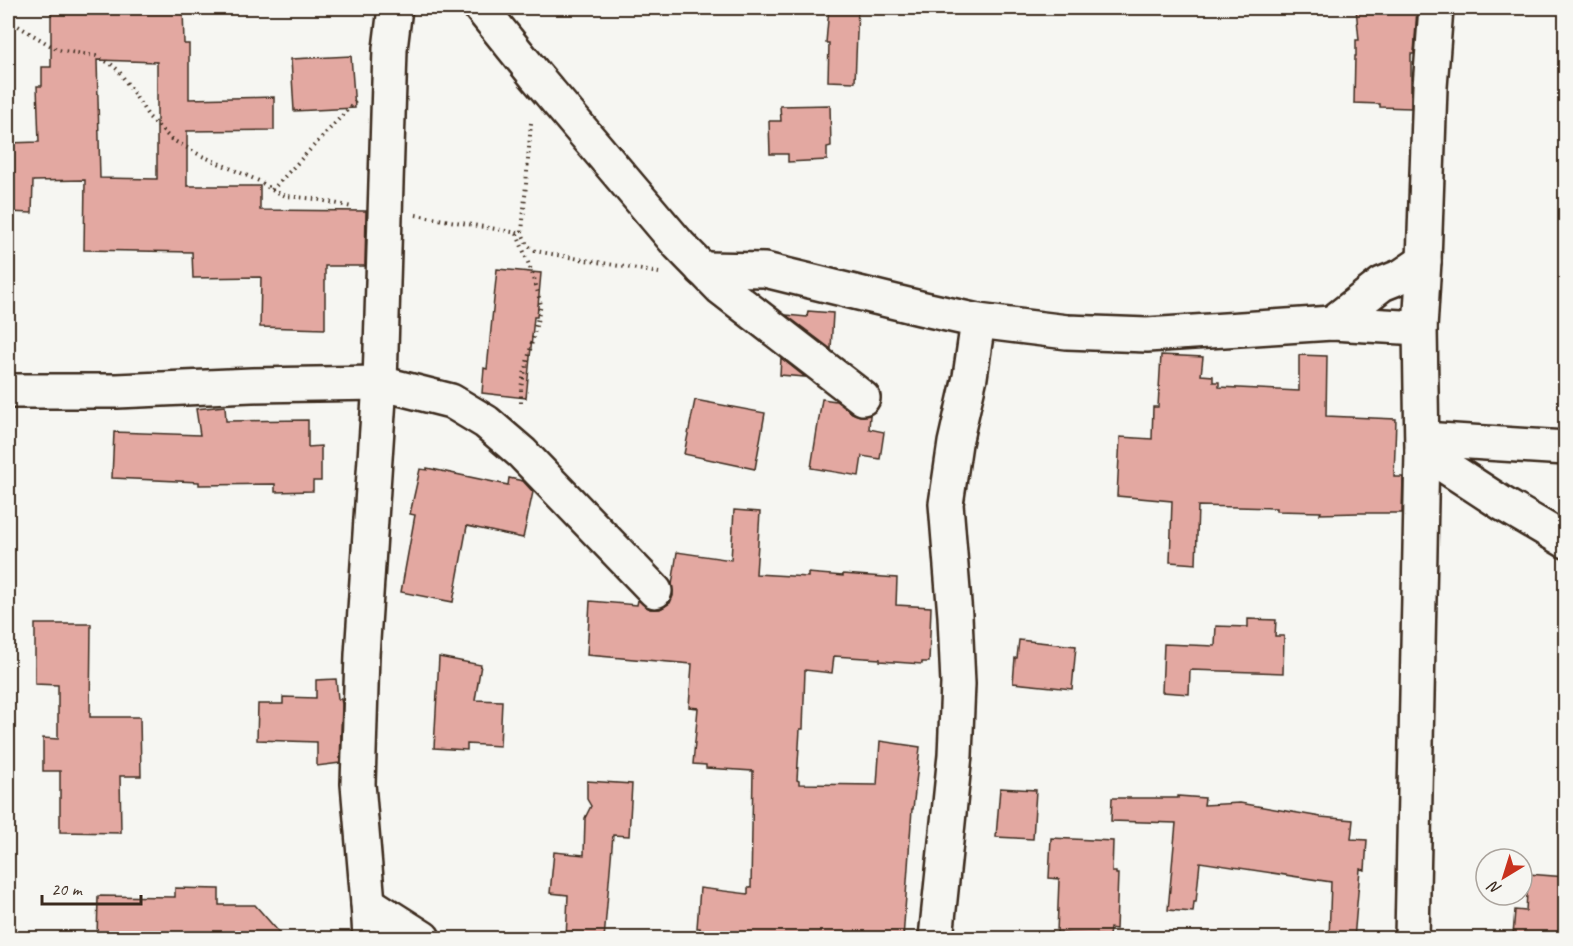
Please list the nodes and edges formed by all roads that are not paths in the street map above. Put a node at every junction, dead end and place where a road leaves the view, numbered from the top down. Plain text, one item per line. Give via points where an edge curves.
1 (395, 8) edge
2 (481, 8) edge
3 (1436, 8) edge
4 (1424, 261) junction
5 (702, 269) junction
6 (978, 321) junction
7 (1332, 323) junction
8 (1420, 328) junction
9 (380, 383) junction
10 (8, 391) edge
11 (863, 398) dead end
12 (1422, 445) junction
13 (1566, 448) edge
14 (1566, 541) edge
15 (655, 591) dead end
16 (368, 903) junction
17 (370, 939) edge
18 (423, 939) edge
19 (936, 939) edge
20 (1412, 939) edge

1 - 9 street via 390,49
2 - 5 street
3 - 4 street
4 - 7 street via 1382,284
4 - 8 street
5 - 6 street via 765,270
5 - 11 street
6 - 7 street via 1067,332 1147,335
6 - 19 street via 946,504 958,684 955,755
7 - 8 street
8 - 12 street
9 - 10 street
9 - 15 street via 451,401 486,422 522,453
9 - 16 street via 357,784
12 - 13 street
12 - 14 street via 1503,504
12 - 20 street
16 - 17 street
16 - 18 street

